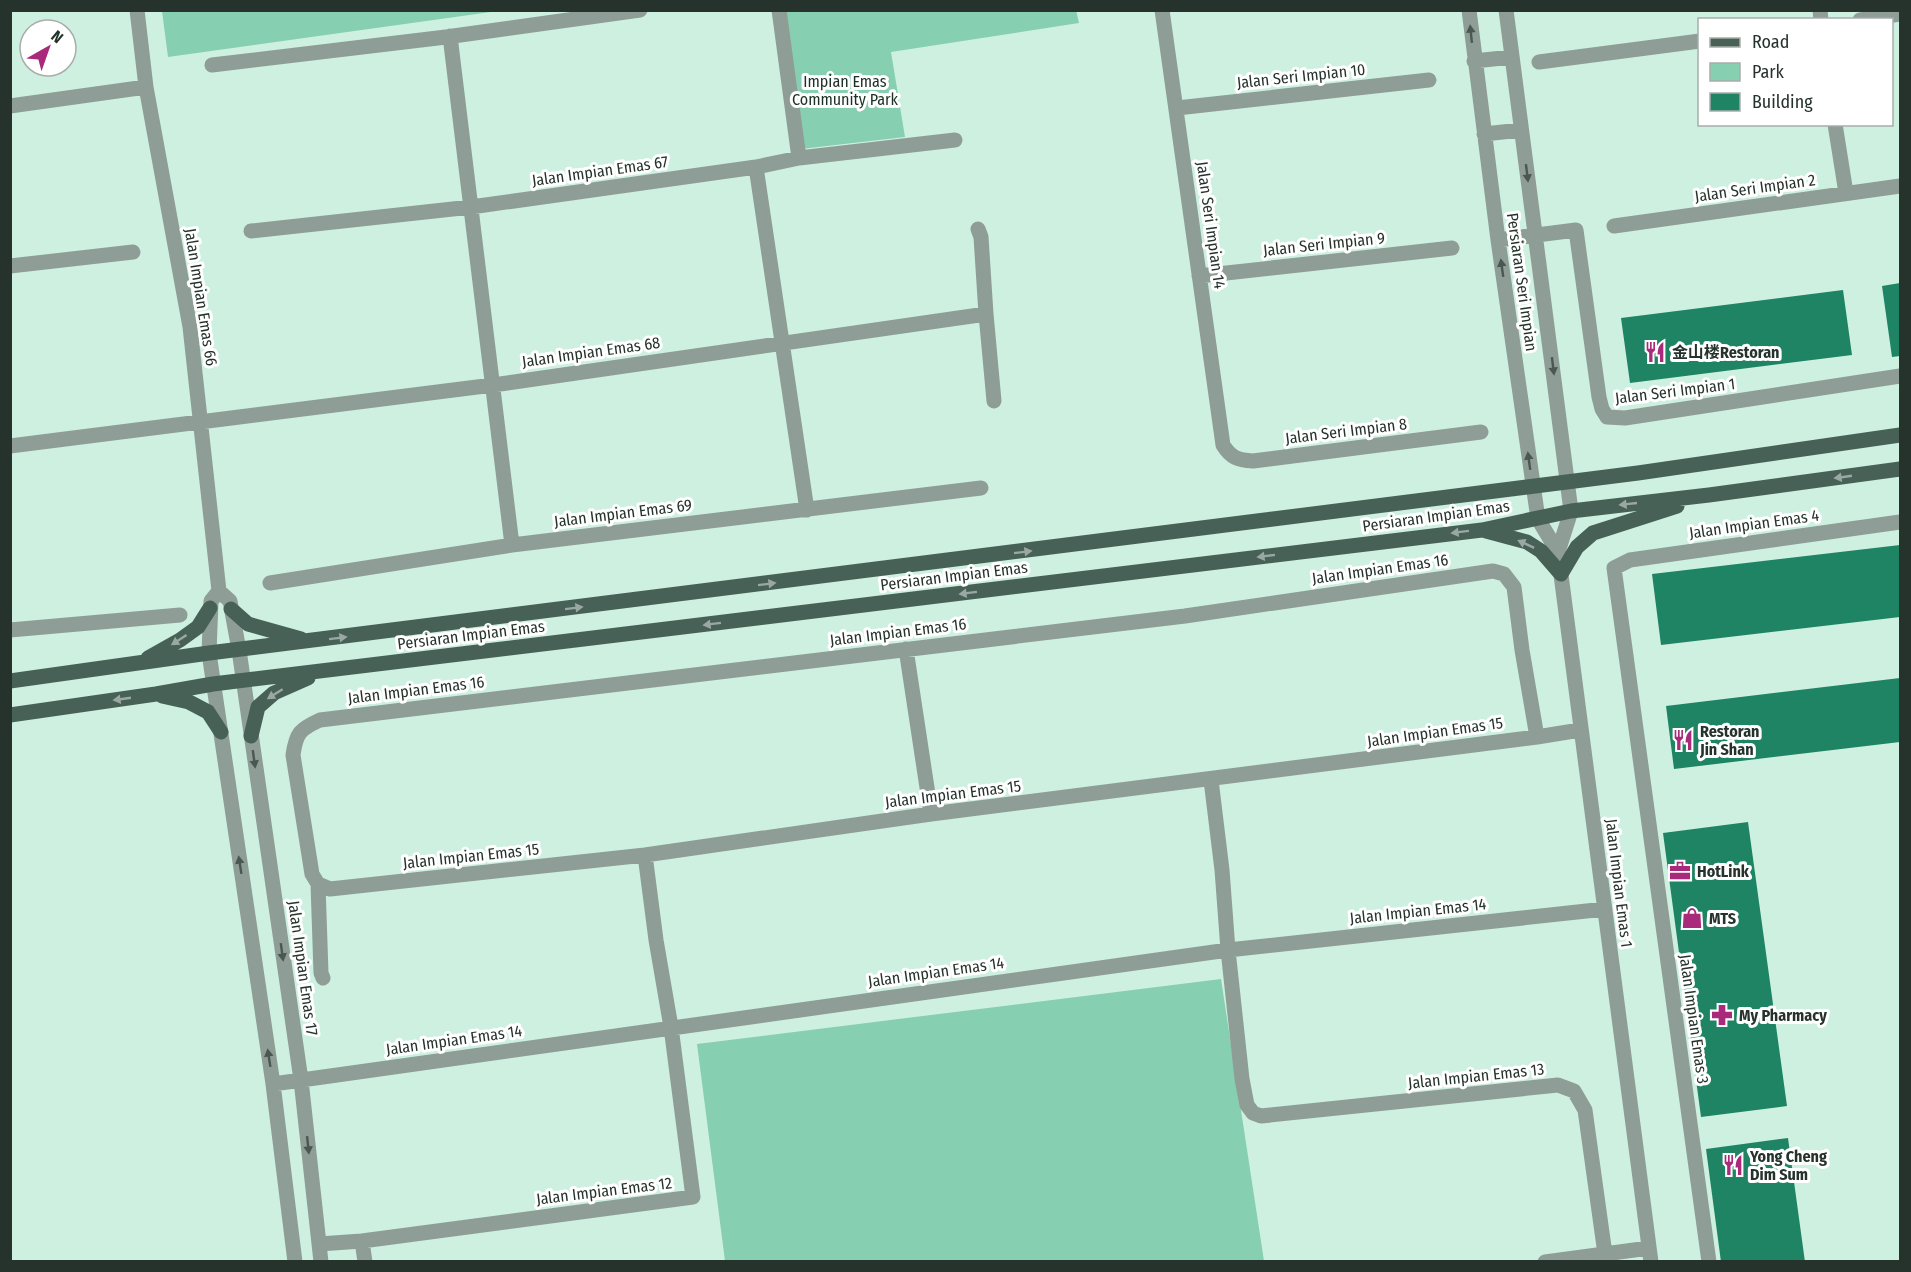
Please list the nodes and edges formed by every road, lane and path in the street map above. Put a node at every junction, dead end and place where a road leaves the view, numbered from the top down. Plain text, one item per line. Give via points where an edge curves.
1 (137, 10) edge
2 (640, 10) edge
3 (779, 10) edge
4 (1162, 10) edge
5 (1469, 10) edge
6 (1506, 10) edge
7 (1900, 14) edge
8 (1873, 18) edge
9 (450, 36) junction
10 (1698, 41) edge
11 (1512, 57) junction
12 (1474, 61) junction
13 (1539, 62) dead end
14 (212, 65) dead end
15 (1429, 80) dead end
16 (146, 87) junction
17 (10, 106) edge
18 (1177, 108) junction
19 (1835, 126) edge
20 (1521, 130) junction
21 (1484, 134) junction
22 (955, 140) dead end
23 (799, 158) junction
24 (756, 167) junction
25 (1900, 186) edge
26 (1846, 193) junction
27 (471, 207) junction
28 (1614, 226) dead end
29 (978, 229) dead end
30 (250, 231) dead end
31 (1535, 235) junction
32 (1498, 240) junction
33 (1452, 248) dead end
34 (133, 252) dead end
35 (10, 266) edge
36 (1199, 276) junction
37 (986, 314) junction
38 (782, 342) junction
39 (1900, 376) edge
40 (493, 385) junction
41 (994, 402) dead end
42 (201, 423) junction
43 (1481, 432) dead end
44 (1900, 435) edge
45 (1223, 445) joint
46 (10, 446) edge
47 (1900, 469) edge
48 (1568, 482) junction
49 (1533, 487) junction
50 (981, 488) dead end
51 (1709, 495) junction
52 (807, 510) junction
53 (1571, 511) junction
54 (1538, 519) junction
55 (1900, 522) edge
56 (1482, 530) junction
57 (512, 545) junction
58 (1558, 552) junction
59 (1614, 568) joint
60 (1561, 574) junction
61 (270, 583) dead end
62 (219, 591) junction
63 (210, 608) junction
64 (231, 609) junction
65 (180, 615) dead end
66 (10, 630) edge
67 (313, 641) junction
68 (239, 650) junction
69 (906, 650) junction
70 (209, 653) junction
71 (140, 663) junction
72 (322, 672) junction
73 (242, 680) junction
74 (10, 681) edge
75 (213, 684) junction
76 (156, 694) junction
77 (10, 715) edge
78 (1580, 730) junction
79 (221, 732) junction
80 (251, 736) junction
81 (1537, 736) junction
82 (1211, 780) junction
83 (931, 814) junction
84 (645, 855) junction
85 (324, 887) junction
86 (1605, 909) junction
87 (1228, 950) junction
88 (323, 978) dead end
89 (671, 1027) junction
90 (301, 1080) junction
91 (273, 1084) junction
92 (362, 1240) junction
93 (319, 1244) junction
94 (1605, 1254) junction
95 (1650, 1255) edge
96 (295, 1262) edge
97 (321, 1262) edge
98 (365, 1262) edge
99 (1545, 1262) edge
100 (1709, 1262) edge

1 - 16 street, Jalan Impian Emas 66
2 - 9 street
3 - 23 street
4 - 18 street, Jalan Seri Impian 14
12 -> 5 street, Persiaran Seri Impian
6 - 11 street, Persiaran Seri Impian
7 - 8 street
9 - 14 street
9 - 27 street
10 - 13 street
11 - 12 street
11 - 20 street, Persiaran Seri Impian
12 - 21 street, Persiaran Seri Impian
15 - 18 street, Jalan Seri Impian 10
16 - 17 street
16 - 42 street, Jalan Impian Emas 66 via 190,327
18 - 36 street, Jalan Seri Impian 14
19 - 26 street
20 - 21 street
20 -> 31 street, Persiaran Seri Impian
21 - 32 street, Persiaran Seri Impian
22 - 23 street, Jalan Impian Emas 67
23 - 24 street, Jalan Impian Emas 67
24 - 27 street, Jalan Impian Emas 67
24 - 38 street
25 - 26 street, Jalan Seri Impian 2
26 - 28 street, Jalan Seri Impian 2
27 - 30 street, Jalan Impian Emas 67
27 - 40 street
29 - 37 street
31 - 32 street
31 - 39 street, Jalan Seri Impian 1 via 1576,231 1599,397 1607,417 1625,418
31 -> 48 street, Persiaran Seri Impian
49 -> 32 street, Persiaran Seri Impian
33 - 36 street, Jalan Seri Impian 9
34 - 35 street
36 - 45 street, Jalan Seri Impian 14
37 - 38 street, Jalan Impian Emas 68
37 - 41 street
38 - 40 street, Jalan Impian Emas 68
38 - 52 street
40 - 42 street, Jalan Impian Emas 68
40 - 57 street
42 - 46 street, Jalan Impian Emas 68
42 - 62 street, Jalan Impian Emas 66
43 - 45 street, Jalan Seri Impian 8 via 1253,461 1229,455
44 - 48 main road, Persiaran Impian Emas
47 -> 51 main road, Persiaran Impian Emas
48 - 49 main road, Persiaran Impian Emas
48 - 53 street, Persiaran Seri Impian
49 - 54 street, Persiaran Seri Impian
67 -> 49 main road, Persiaran Impian Emas
50 - 52 street, Jalan Impian Emas 69
51 -> 53 main road, Persiaran Impian Emas
51 - 60 main road via 1593,533 1577,547
52 - 57 street, Jalan Impian Emas 69
53 - 54 main road, Persiaran Impian Emas
53 - 58 street, Jalan Impian Emas 1
54 - 56 main road, Persiaran Impian Emas
54 - 58 street, Persiaran Seri Impian
55 - 59 street, Jalan Impian Emas 4 via 1630,560
60 -> 56 main road via 1541,551 1527,542
56 -> 72 main road, Persiaran Impian Emas
57 - 61 street, Jalan Impian Emas 69
58 - 60 street, Jalan Impian Emas 1
59 - 100 street, Jalan Impian Emas 3
60 - 78 street, Jalan Impian Emas 1
62 - 63 street
62 - 64 street, Jalan Impian Emas 66 via 230,601
63 - 70 street
63 -> 71 main road via 198,627
64 - 67 main road via 248,624
64 - 68 street, Jalan Impian Emas 66
65 - 66 street
67 - 68 main road, Persiaran Impian Emas
68 - 70 main road, Persiaran Impian Emas
68 - 73 street, Jalan Impian Emas 66
69 - 81 street, Jalan Impian Emas 16 via 1185,616 1493,571 1504,574 1514,587
69 - 83 street
69 - 85 street, Jalan Impian Emas 16 via 320,720 300,731 293,755 312,874
70 - 71 main road, Persiaran Impian Emas
70 - 75 street
71 - 74 main road, Persiaran Impian Emas
72 - 73 main road, Persiaran Impian Emas
72 -> 80 main road via 274,693 258,706
73 - 75 main road, Persiaran Impian Emas
73 - 80 street, Jalan Impian Emas 17
75 - 76 main road, Persiaran Impian Emas
75 - 79 street
76 -> 77 main road, Persiaran Impian Emas
76 - 79 main road via 189,702 208,712
78 - 81 street, Jalan Impian Emas 15
78 - 86 street, Jalan Impian Emas 1
91 -> 79 street
80 -> 90 street, Jalan Impian Emas 17
81 - 82 street, Jalan Impian Emas 15
82 - 83 street, Jalan Impian Emas 15
82 - 87 street, Jalan Impian Emas 13
83 - 84 street, Jalan Impian Emas 15
84 - 85 street, Jalan Impian Emas 15
84 - 89 street, Jalan Impian Emas 12
85 - 88 street, Jalan Impian Emas 16
86 - 87 street, Jalan Impian Emas 14
86 - 95 street, Jalan Impian Emas 1
87 - 89 street, Jalan Impian Emas 14
87 - 94 street, Jalan Impian Emas 13 via 1242,1079 1247,1105 1253,1113 1261,1116 1558,1085 1574,1091 1585,1110
89 - 90 street, Jalan Impian Emas 14
89 - 92 street, Jalan Impian Emas 12 via 693,1197
90 - 91 street, Jalan Impian Emas 14
90 -> 93 street, Jalan Impian Emas 17
91 - 96 street
92 - 93 street, Jalan Impian Emas 12
92 - 98 street
93 - 97 street, Jalan Impian Emas 17
94 - 95 street
94 - 99 street

